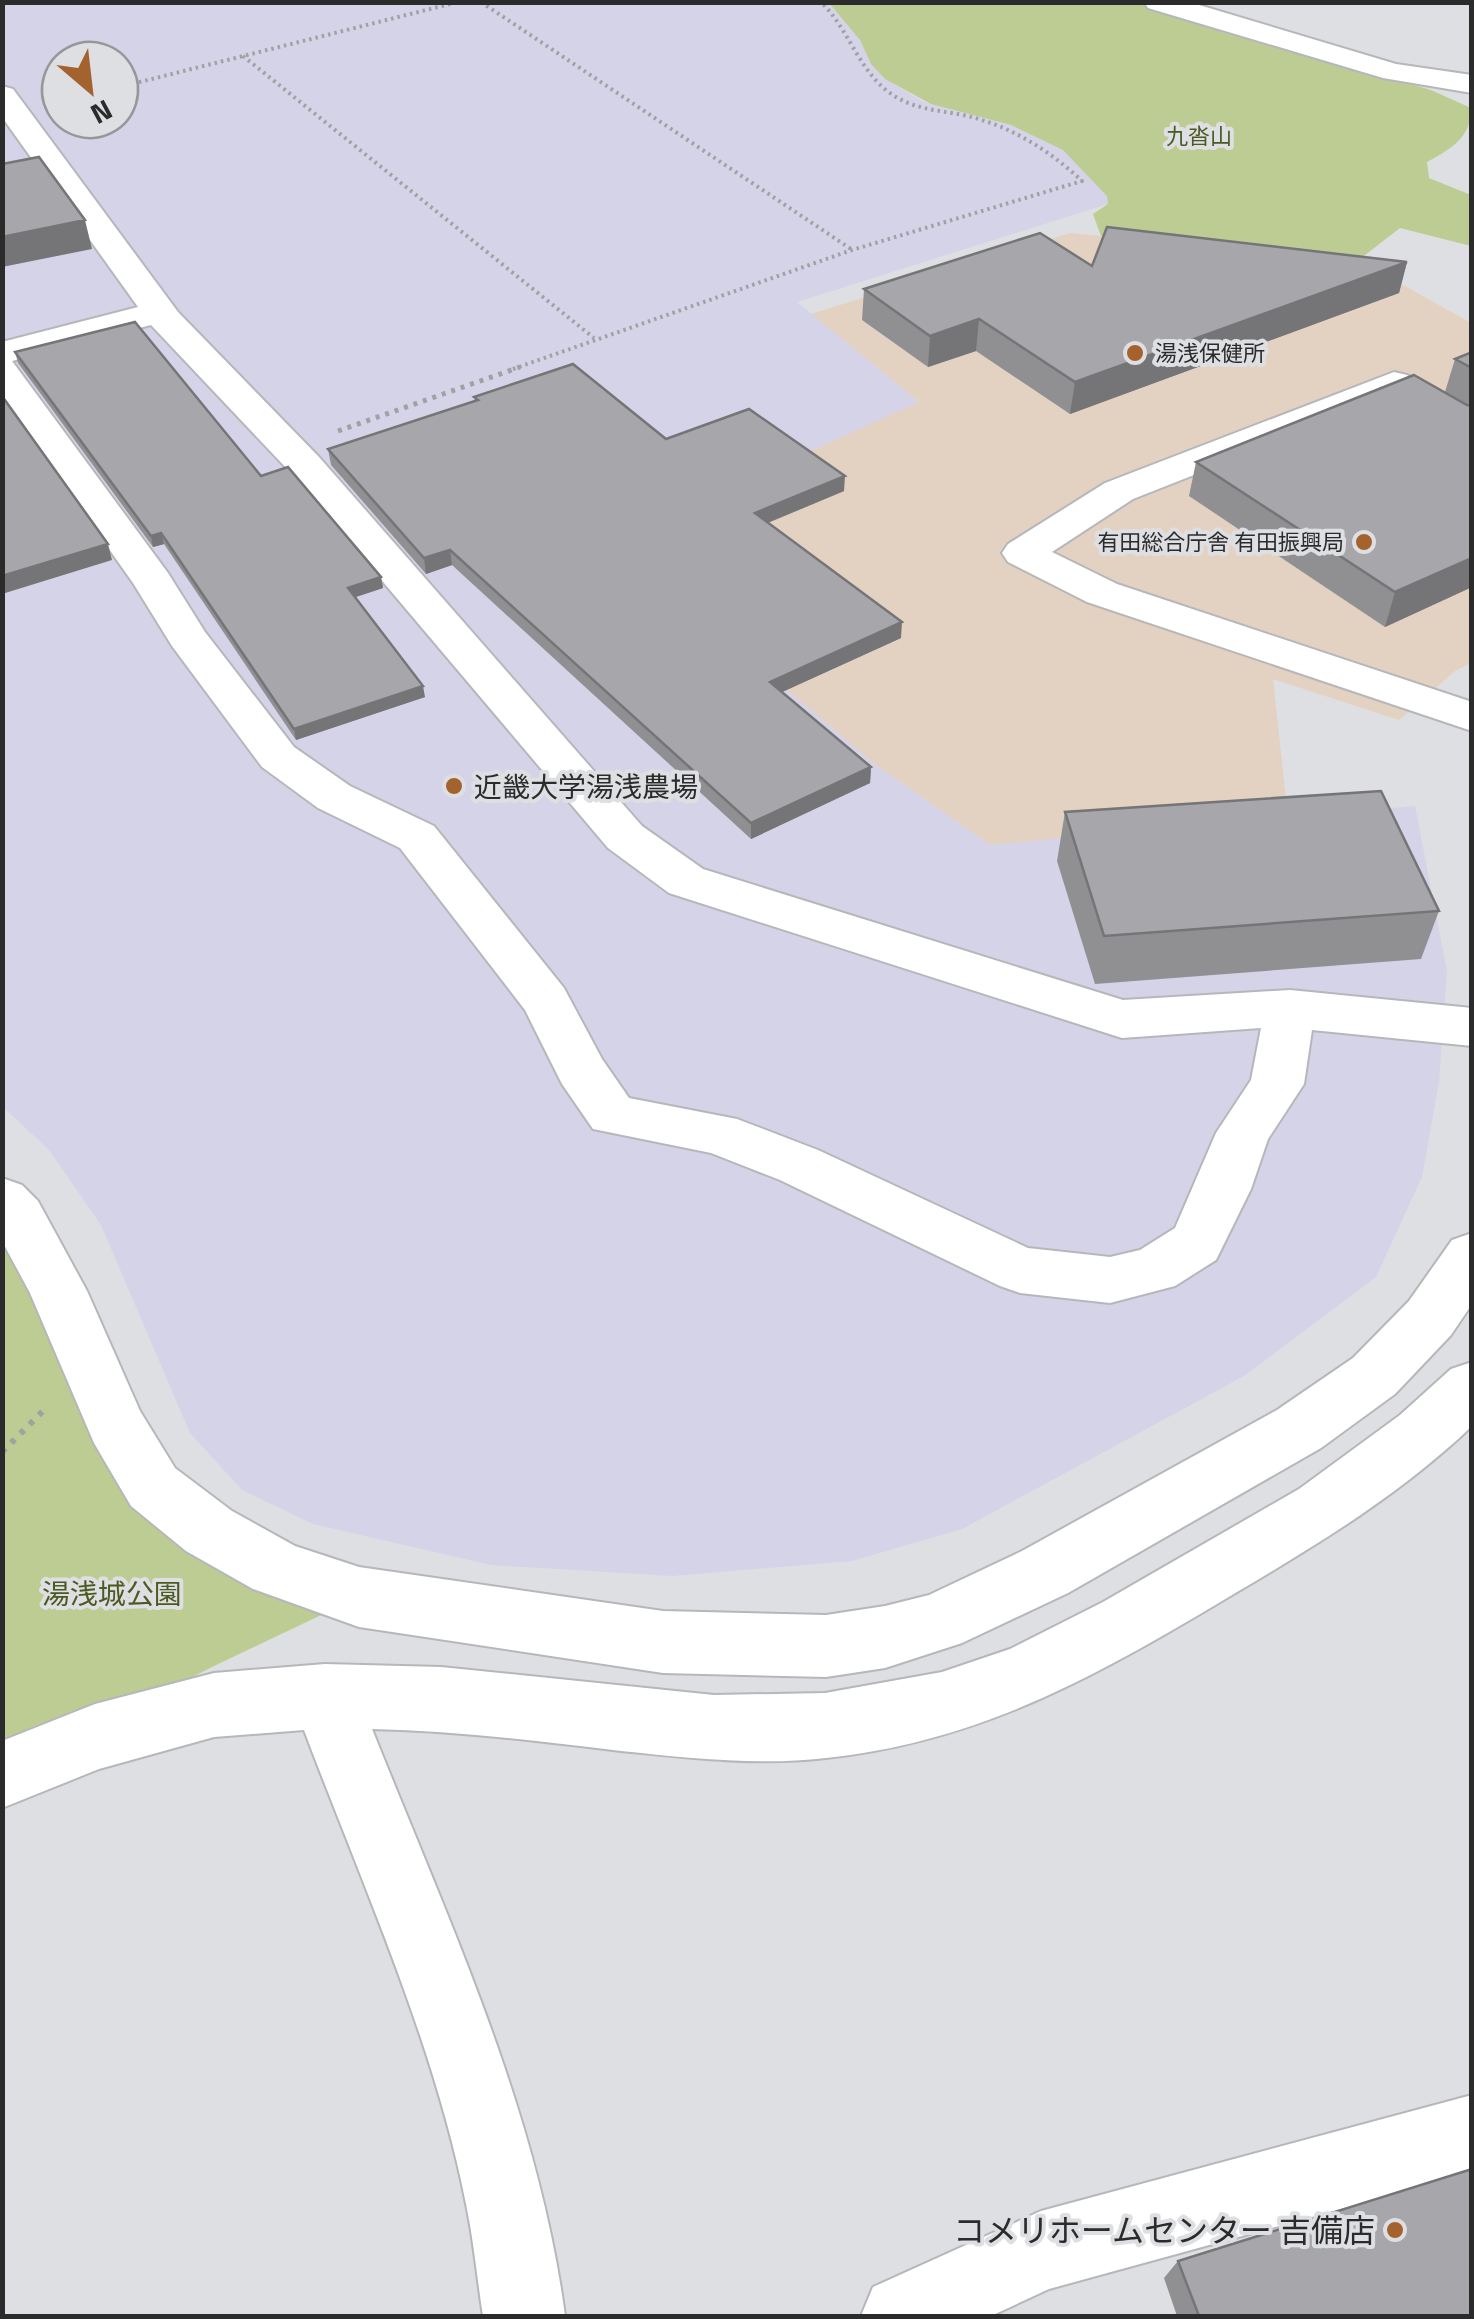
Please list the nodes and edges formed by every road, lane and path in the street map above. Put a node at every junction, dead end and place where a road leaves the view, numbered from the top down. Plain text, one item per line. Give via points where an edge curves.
1 (458, 2) edge
2 (481, 2) edge
3 (821, 2) edge
4 (1158, 2) edge
5 (243, 56) junction
6 (140, 81) edge
7 (1472, 84) edge
8 (2, 95) edge
9 (852, 250) junction
10 (161, 312) junction
11 (595, 339) junction
12 (2, 353) edge
13 (2, 370) edge
14 (1472, 428) edge
15 (289, 449) junction
16 (1472, 717) edge
17 (1290, 1008) junction
18 (1472, 1027) edge
19 (2, 1200) edge
20 (1472, 1256) edge
21 (1472, 1387) edge
22 (325, 1696) junction
23 (2, 1775) edge
24 (1472, 2134) edge
25 (524, 2316) edge
26 (902, 2316) edge

1 - 5 path
2 - 9 path
3 - 9 path via 846,30 873,80 910,104 1008,128 1053,152 1082,181
4 - 7 street via 1393,72
5 - 6 path
5 - 11 path
8 - 10 street via 39,174
9 - 11 path
10 - 12 street
10 - 15 street
11 - 15 path
13 - 17 street via 278,757 334,797 417,837 546,1001 612,1114 718,1134 1020,1270 1110,1280 1155,1270 1196,1244 1243,1133 1278,1084
14 - 16 street via 1394,383 1119,491 1022,553 1102,593
15 - 17 street via 625,837 686,881 1122,1019
17 - 18 street
19 - 20 street via 18,1216 58,1291 116,1424 153,1487 209,1530 276,1568 359,1598 663,1642 826,1646 886,1638 956,1615 1045,1572 1329,1408 1374,1376 1430,1318
21 - 22 street via 1422,1434 1305,1519 1027,1675 942,1704 825,1726 714,1728 441,1699
22 - 23 street via 214,1704 95,1738
22 - 25 street via 482,2116 506,2204
24 - 26 street via 1041,2250

